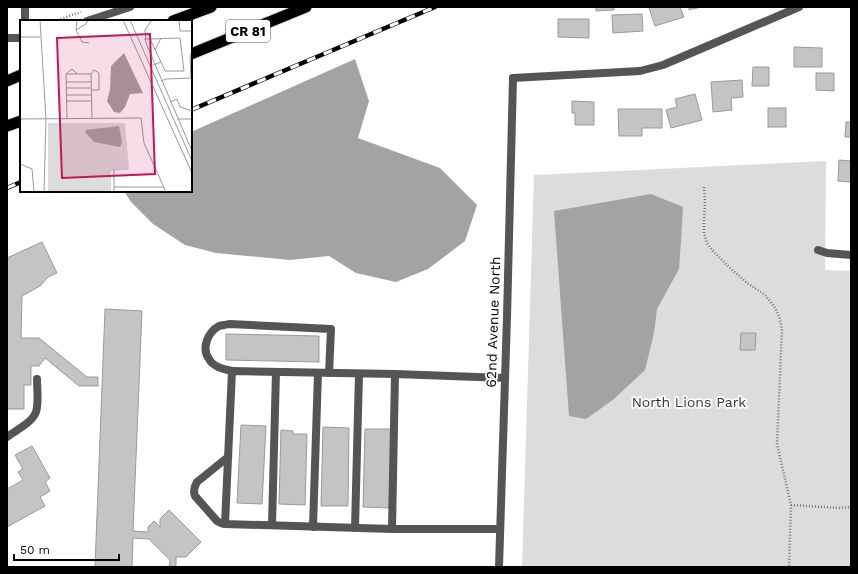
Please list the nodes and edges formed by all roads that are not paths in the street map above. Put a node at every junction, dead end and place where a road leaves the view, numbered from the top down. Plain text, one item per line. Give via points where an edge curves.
1 (25, 7) edge
2 (130, 7) edge
3 (211, 7) edge
4 (306, 7) edge
5 (798, 7) edge
6 (25, 20) edge
7 (90, 20) edge
8 (175, 20) edge
9 (7, 38) edge
10 (20, 38) edge
11 (192, 54) edge
12 (20, 75) edge
13 (7, 81) edge
14 (20, 121) edge
15 (7, 126) edge
16 (818, 250) dead end
17 (851, 255) edge
18 (232, 371) junction
19 (276, 372) junction
20 (318, 373) junction
21 (329, 373) junction
22 (359, 374) junction
23 (394, 374) junction
24 (505, 378) junction
25 (37, 379) dead end
26 (7, 437) edge
27 (228, 457) junction
28 (225, 524) junction
29 (272, 525) junction
30 (313, 527) junction
31 (355, 528) junction
32 (392, 529) junction
33 (500, 529) junction
34 (499, 567) edge

1 - 6 street
2 - 7 street
3 - 8 highway, CR 81
4 - 11 highway, CR 81
5 - 24 street, 62nd Avenue North via 663,65 640,71 513,78
9 - 10 street
12 - 13 highway
14 - 15 highway
16 - 17 street
18 - 19 street
18 - 21 street via 214,364 209,360 206,351 208,336 212,331 228,324 331,329
18 - 27 street
19 - 20 street
19 - 29 street
20 - 21 street
20 - 30 street
21 - 22 street
22 - 23 street
22 - 31 street
23 - 24 street
23 - 32 street
24 - 33 street, 62nd Avenue North
25 - 26 street via 35,413 29,421
27 - 28 street
27 - 28 street via 197,482 194,488 195,496 216,521
28 - 29 street
29 - 30 street
30 - 31 street
31 - 32 street
32 - 33 street
33 - 34 street, 62nd Avenue North

